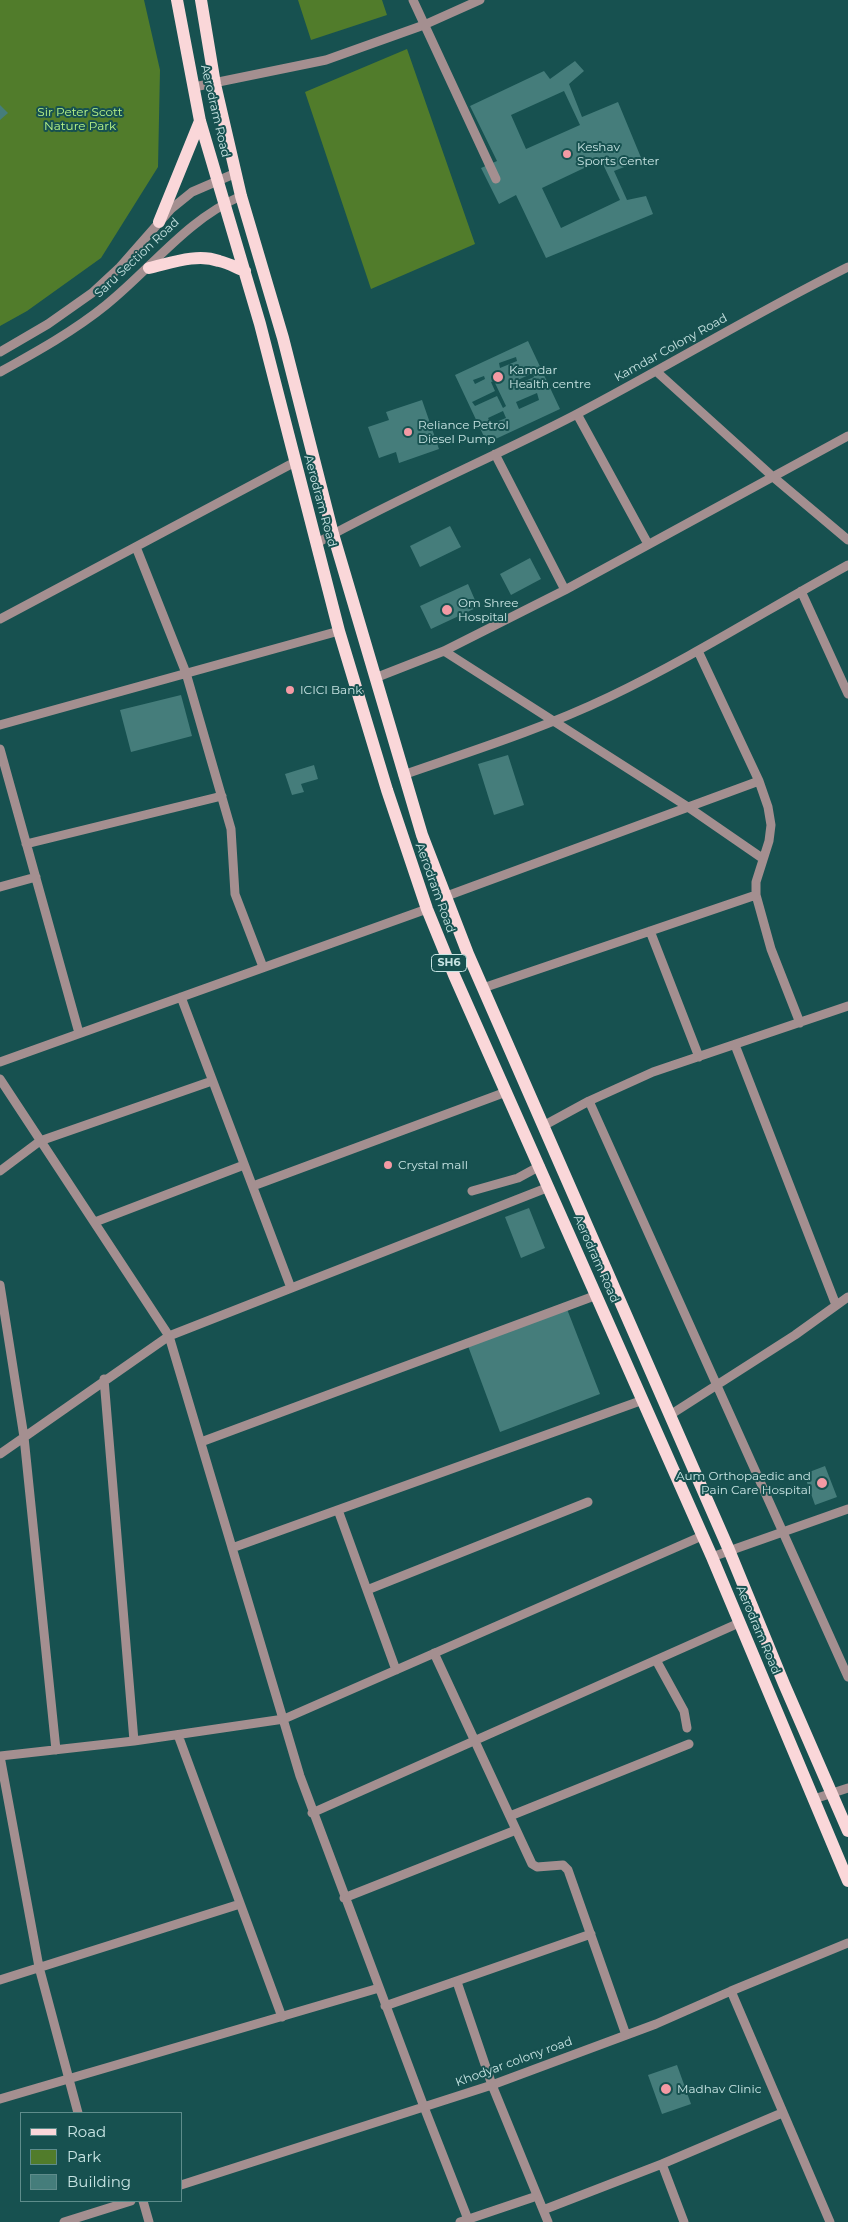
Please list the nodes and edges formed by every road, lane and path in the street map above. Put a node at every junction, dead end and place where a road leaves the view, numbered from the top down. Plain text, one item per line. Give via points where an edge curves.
1 (177, 0) edge
2 (201, 0) edge
3 (413, 0) edge
4 (480, 0) edge
5 (424, 25) junction
6 (215, 84) junction
7 (194, 87) junction
8 (200, 121) junction
9 (236, 173) junction
10 (496, 179) dead end
11 (217, 180) junction
12 (241, 196) junction
13 (224, 204) junction
14 (158, 222) junction
15 (848, 267) edge
16 (149, 268) junction
17 (245, 271) junction
18 (0, 352) edge
19 (0, 372) edge
20 (657, 372) junction
21 (576, 414) junction
22 (848, 436) edge
23 (495, 454) junction
24 (295, 462) junction
25 (772, 476) junction
26 (333, 534) junction
27 (848, 540) edge
28 (317, 543) junction
29 (648, 544) junction
30 (136, 547) junction
31 (848, 565) edge
32 (565, 590) junction
33 (801, 591) junction
34 (0, 619) edge
35 (339, 631) junction
36 (444, 651) junction
37 (698, 651) junction
38 (186, 673) junction
39 (375, 678) junction
40 (848, 694) edge
41 (553, 722) junction
42 (0, 725) edge
43 (0, 750) edge
44 (403, 775) junction
45 (758, 781) junction
46 (222, 796) junction
47 (688, 807) junction
48 (26, 844) junction
49 (762, 858) junction
50 (36, 877) junction
51 (0, 887) edge
52 (756, 895) junction
53 (444, 897) junction
54 (427, 909) junction
55 (650, 931) junction
56 (263, 967) junction
57 (483, 988) junction
58 (181, 997) junction
59 (848, 1006) edge
60 (800, 1023) junction
61 (79, 1033) junction
62 (734, 1045) junction
63 (699, 1057) junction
64 (0, 1062) edge
65 (0, 1080) edge
66 (212, 1081) junction
67 (506, 1092) junction
68 (589, 1101) junction
69 (543, 1126) junction
70 (40, 1141) junction
71 (244, 1165) junction
72 (540, 1166) junction
73 (0, 1171) edge
74 (253, 1186) junction
75 (549, 1186) junction
76 (472, 1191) dead end
77 (95, 1222) junction
78 (0, 1285) edge
79 (291, 1288) junction
80 (597, 1295) junction
81 (848, 1297) edge
82 (836, 1305) junction
83 (169, 1336) junction
84 (104, 1379) junction
85 (718, 1386) junction
86 (643, 1400) junction
87 (670, 1415) junction
88 (24, 1437) junction
89 (201, 1442) junction
90 (0, 1454) edge
91 (588, 1502) dead end
92 (848, 1509) edge
93 (338, 1510) junction
94 (782, 1532) junction
95 (702, 1536) junction
96 (232, 1548) junction
97 (729, 1550) junction
98 (712, 1557) junction
99 (367, 1590) junction
100 (738, 1623) junction
101 (434, 1653) junction
102 (656, 1660) junction
103 (396, 1670) junction
104 (848, 1677) edge
105 (284, 1719) junction
106 (687, 1728) dead end
107 (178, 1735) junction
108 (134, 1740) junction
109 (474, 1741) junction
110 (689, 1744) dead end
111 (56, 1750) junction
112 (0, 1756) edge
113 (848, 1788) edge
114 (832, 1793) junction
115 (814, 1799) junction
116 (312, 1813) junction
117 (510, 1816) junction
118 (516, 1830) junction
119 (848, 1831) edge
120 (848, 1882) edge
121 (344, 1898) junction
122 (240, 1904) junction
123 (591, 1934) junction
124 (848, 1943) edge
125 (39, 1967) junction
126 (0, 1980) edge
127 (457, 1982) junction
128 (379, 1988) junction
129 (731, 1991) junction
130 (385, 2006) junction
131 (282, 2017) junction
132 (626, 2035) junction
133 (69, 2080) junction
134 (492, 2085) junction
135 (0, 2099) edge
136 (424, 2107) junction
137 (78, 2112) edge
138 (782, 2113) junction
139 (662, 2164) junction
140 (182, 2185) edge
141 (537, 2196) junction
142 (124, 2202) edge
143 (143, 2202) edge
144 (102, 2205) edge
145 (543, 2210) junction
146 (466, 2221) edge
147 (64, 2222) edge
148 (149, 2222) edge
149 (548, 2222) edge
150 (684, 2222) edge
151 (830, 2222) edge

1 - 7 main road, Aerodram Road / SH6
2 - 6 main road, Aerodram Road / SH6
3 - 5 street
4 - 5 street
5 - 6 street via 326,60
5 - 10 street
6 - 7 street
6 - 9 main road, Aerodram Road / SH6
7 - 8 main road, Aerodram Road / SH6
8 - 11 main road, Aerodram Road / SH6
8 - 14 main road
9 - 11 street, Saru Section Road
9 - 12 main road, Aerodram Road / SH6
11 - 13 main road, Aerodram Road / SH6
11 - 14 street, Saru Section Road via 192,192
12 - 13 street, Saru Section Road
12 - 26 main road, Aerodram Road / SH6 via 268,283
13 - 16 street, Saru Section Road via 178,237
13 - 17 main road, Aerodram Road / SH6
14 - 18 street, Saru Section Road via 120,267 92,293
15 - 20 street, Kamdar Colony Road via 757,313
16 - 17 main road via 208,258
16 - 19 street, Saru Section Road via 75,328
17 - 24 main road, Aerodram Road / SH6
20 - 21 street, Kamdar Colony Road
20 - 25 street
21 - 23 street, Kamdar Colony Road
21 - 29 street
22 - 25 street
23 - 26 street, Kamdar Colony Road
23 - 32 street
24 - 28 main road, Aerodram Road / SH6
24 - 30 street
25 - 27 street
25 - 29 street
26 - 28 street, Kamdar Colony Road
26 - 39 main road, Aerodram Road / SH6
28 - 35 main road, Aerodram Road / SH6
29 - 32 street
30 - 34 street
30 - 38 street
31 - 33 street
32 - 36 street
33 - 37 street
33 - 40 street
35 - 38 street
35 - 54 main road, Aerodram Road / SH6
36 - 39 street
36 - 41 street
37 - 41 street
37 - 45 street
38 - 42 street
38 - 46 street
39 - 44 main road, Aerodram Road / SH6
41 - 44 street
41 - 47 street
43 - 48 street
44 - 53 main road, Aerodram Road / SH6
45 - 47 street
45 - 49 street via 771,825
46 - 48 street
46 - 56 street via 231,829 236,894
47 - 49 street
47 - 53 street
48 - 50 street
49 - 52 street
50 - 51 street
50 - 61 street
52 - 55 street
52 - 60 street via 771,949
53 - 57 main road, Aerodram Road / SH6
54 - 56 street
54 - 67 main road, Aerodram Road / SH6
55 - 57 street
55 - 63 street
56 - 58 street
57 - 69 main road, Aerodram Road / SH6
58 - 61 street
58 - 66 street
59 - 60 street
60 - 62 street
61 - 64 street
62 - 63 street
62 - 82 street
63 - 68 street via 653,1072
65 - 70 street
66 - 70 street
66 - 71 street
67 - 72 main road, Aerodram Road / SH6
67 - 74 street
68 - 69 street
68 - 85 street
69 - 87 main road, Aerodram Road / SH6
70 - 73 street
70 - 77 street
71 - 74 street
71 - 77 street
72 - 75 main road, Aerodram Road / SH6
72 - 76 street via 518,1178
74 - 79 street
75 - 79 street
75 - 80 main road, Aerodram Road / SH6
77 - 83 street
78 - 88 street
79 - 83 street
80 - 86 main road, Aerodram Road / SH6
80 - 89 street
81 - 82 street
82 - 85 street
83 - 84 street
83 - 89 street
84 - 88 street
84 - 108 street
85 - 87 street
85 - 94 street
86 - 93 street
86 - 95 main road, Aerodram Road / SH6
87 - 97 main road, Aerodram Road / SH6
88 - 90 street
88 - 111 street
89 - 96 street
91 - 99 street
92 - 94 street
93 - 96 street
93 - 99 street
94 - 97 street
94 - 104 street
95 - 98 main road, Aerodram Road / SH6
95 - 101 street
96 - 105 street
97 - 98 street
97 - 114 main road, Aerodram Road / SH6
98 - 100 main road, Aerodram Road / SH6
99 - 103 street
100 - 102 street
100 - 115 main road, Aerodram Road / SH6
101 - 103 street
101 - 109 street
102 - 106 street via 684,1711
102 - 109 street
103 - 105 street
105 - 107 street
105 - 116 street
107 - 108 street
107 - 122 street
108 - 111 street
109 - 116 street
109 - 117 street
110 - 117 street
111 - 112 street
112 - 125 street
113 - 114 street
114 - 115 street
114 - 119 main road, Aerodram Road / SH6
115 - 120 main road, Aerodram Road / SH6
116 - 121 street
117 - 118 street
118 - 121 street
118 - 123 street via 537,1868 563,1864 568,1870
121 - 128 street
122 - 125 street
122 - 131 street
123 - 127 street
123 - 132 street
124 - 129 street, Khodyar colony road
125 - 126 street
125 - 133 street
127 - 130 street
127 - 134 street
128 - 130 street
128 - 131 street
129 - 132 street, Khodyar colony road
129 - 138 street
130 - 136 street
131 - 133 street
132 - 134 street, Khodyar colony road
133 - 135 street
133 - 137 street
134 - 136 street, Khodyar colony road
134 - 141 street
136 - 140 street, Khodyar colony road
136 - 146 street
138 - 139 street
138 - 151 street
139 - 145 street
139 - 150 street
141 - 145 street
141 - 146 street
142 - 144 street
143 - 148 street
144 - 147 street
145 - 149 street

